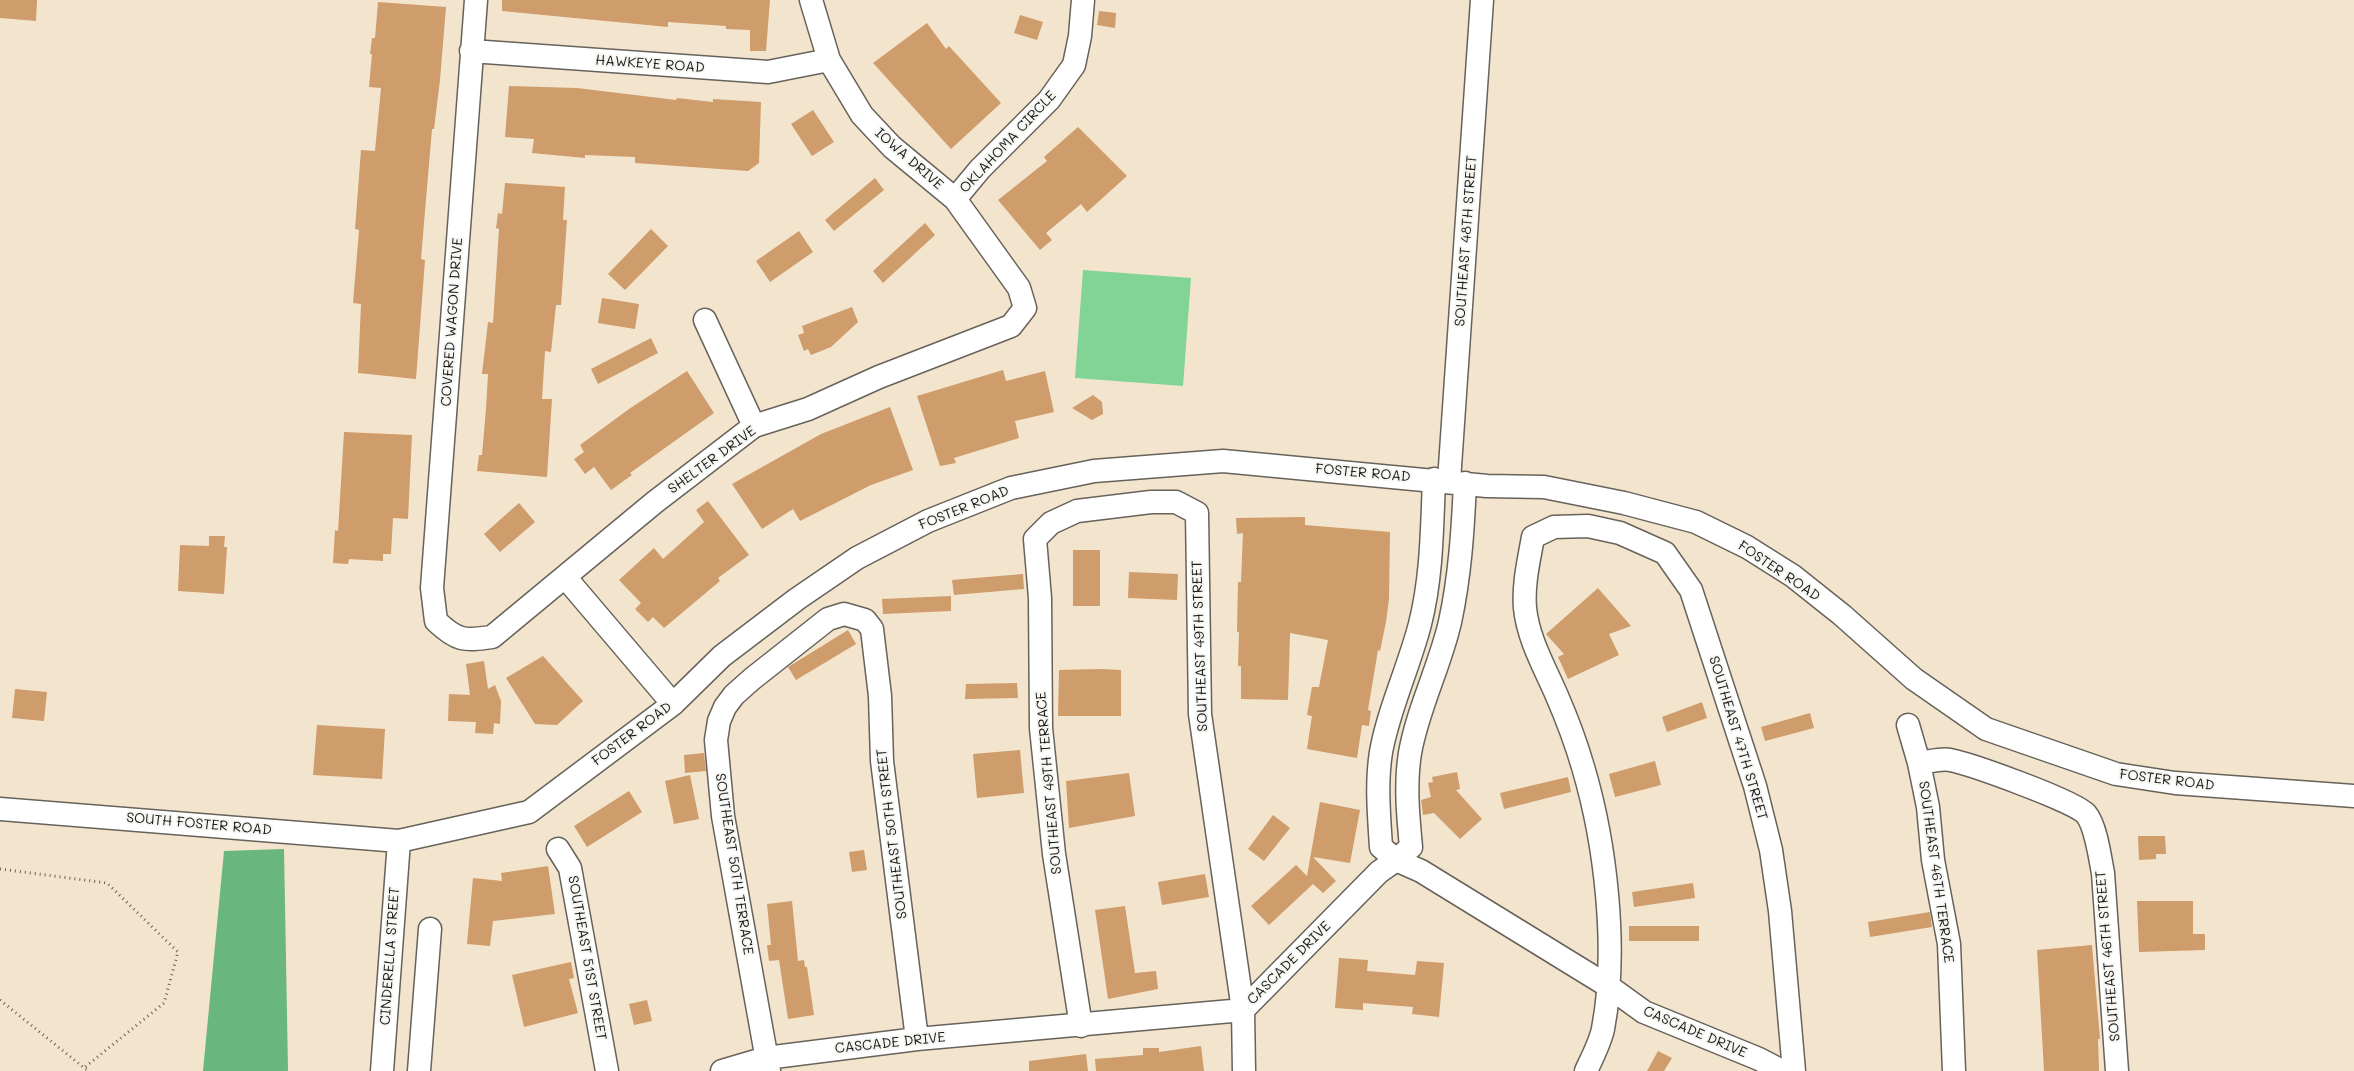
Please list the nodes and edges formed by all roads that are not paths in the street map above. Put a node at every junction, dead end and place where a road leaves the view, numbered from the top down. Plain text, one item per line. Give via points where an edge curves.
1 (476, 0) edge
2 (811, 0) edge
3 (1083, 0) edge
4 (1482, 0) edge
5 (471, 51) junction
6 (829, 60) junction
7 (956, 199) junction
8 (1025, 308) joint
9 (705, 320) dead end
10 (754, 426) junction
11 (1450, 481) junction
12 (1035, 539) joint
13 (565, 577) junction
14 (872, 630) joint
15 (452, 636) joint
16 (673, 704) junction
17 (1908, 725) dead end
18 (1919, 763) junction
19 (2354, 796) edge
20 (0, 810) edge
21 (399, 841) junction
22 (2097, 842) joint
23 (558, 849) dead end
24 (1396, 860) junction
25 (430, 929) dead end
26 (1608, 986) junction
27 (1242, 1010) junction
28 (1081, 1026) junction
29 (917, 1039) junction
30 (768, 1064) edge
31 (382, 1071) edge
32 (419, 1071) edge
33 (607, 1071) edge
34 (722, 1071) edge
35 (1244, 1071) edge
36 (1586, 1071) edge
37 (1782, 1071) edge
38 (1794, 1071) edge
39 (1954, 1071) edge
40 (2117, 1071) edge

1 - 5 street, COVERED WAGON DRIVE
2 - 6 street, IOWA DRIVE
3 - 7 street, OKLAHOMA CIRCLE via 1074,64 1049,100 980,169
4 - 11 street, SOUTHEAST 48TH STREET
5 - 6 street, HAWKEYE ROAD via 768,72
5 - 15 street, COVERED WAGON DRIVE via 432,588 436,622
6 - 7 street, IOWA DRIVE via 862,116 892,146
7 - 8 street, IOWA DRIVE via 1019,288
8 - 10 street, SHELTER DRIVE via 1011,326 808,409
9 - 10 street
10 - 13 street, SHELTER DRIVE
11 - 16 street, FOSTER ROAD via 1223,461 1094,471 1011,488 928,521 857,558 722,656
11 - 19 street, FOSTER ROAD via 1544,487 1696,522 1747,547 1793,576 1914,678 1986,729 2054,753 2116,774 2175,783
11 - 24 street, SOUTHEAST 48TH STREET via 1460,555 1450,623 1410,753 1407,794 1411,847
11 - 24 street, SOUTHEAST 48TH STREET via 1430,555 1420,623 1381,752 1378,794 1381,847
12 - 27 street, SOUTHEAST 49TH STREET via 1051,523 1078,511 1176,502 1197,513 1200,714
12 - 28 street, SOUTHEAST 49TH TERRACE via 1040,598 1041,728 1054,854
13 - 15 street, SHELTER DRIVE via 492,637 468,640
13 - 16 street
14 - 29 street, SOUTHEAST 50TH STREET via 880,696 882,761
14 - 30 street, SOUTHEAST 50TH TERRACE via 865,620 856,616 844,614 828,620 734,695 719,722 716,740 723,816
16 - 21 street, FOSTER ROAD via 529,812
17 - 18 street, SOUTHEAST 46TH TERRACE
18 - 22 street, SOUTHEAST 46TH TERRACE via 1948,759 2072,804 2086,815
18 - 39 street, SOUTHEAST 46TH TERRACE via 1949,944
20 - 21 street, SOUTH FOSTER ROAD
21 - 31 street, CINDERELLA STREET
22 - 40 street, SOUTHEAST 46TH STREET
23 - 33 street, SOUTHEAST 51ST STREET via 570,868
24 - 26 street, CASCADE DRIVE via 1421,871
24 - 27 street, CASCADE DRIVE via 1379,872
25 - 32 street
26 - 36 street via 1602,1031
26 - 37 street, CASCADE DRIVE via 1644,1012
26 - 38 street, SOUTHEAST 47TH STREET via 1605,878 1597,823 1583,767 1559,700 1532,639 1525,609 1525,586 1533,537 1554,527 1588,526 1620,533 1665,553 1691,590 1755,786 1771,850 1780,911
27 - 28 street, CASCADE DRIVE
27 - 35 street
28 - 29 street, CASCADE DRIVE
29 - 30 street, CASCADE DRIVE
30 - 34 street, CASCADE DRIVE

